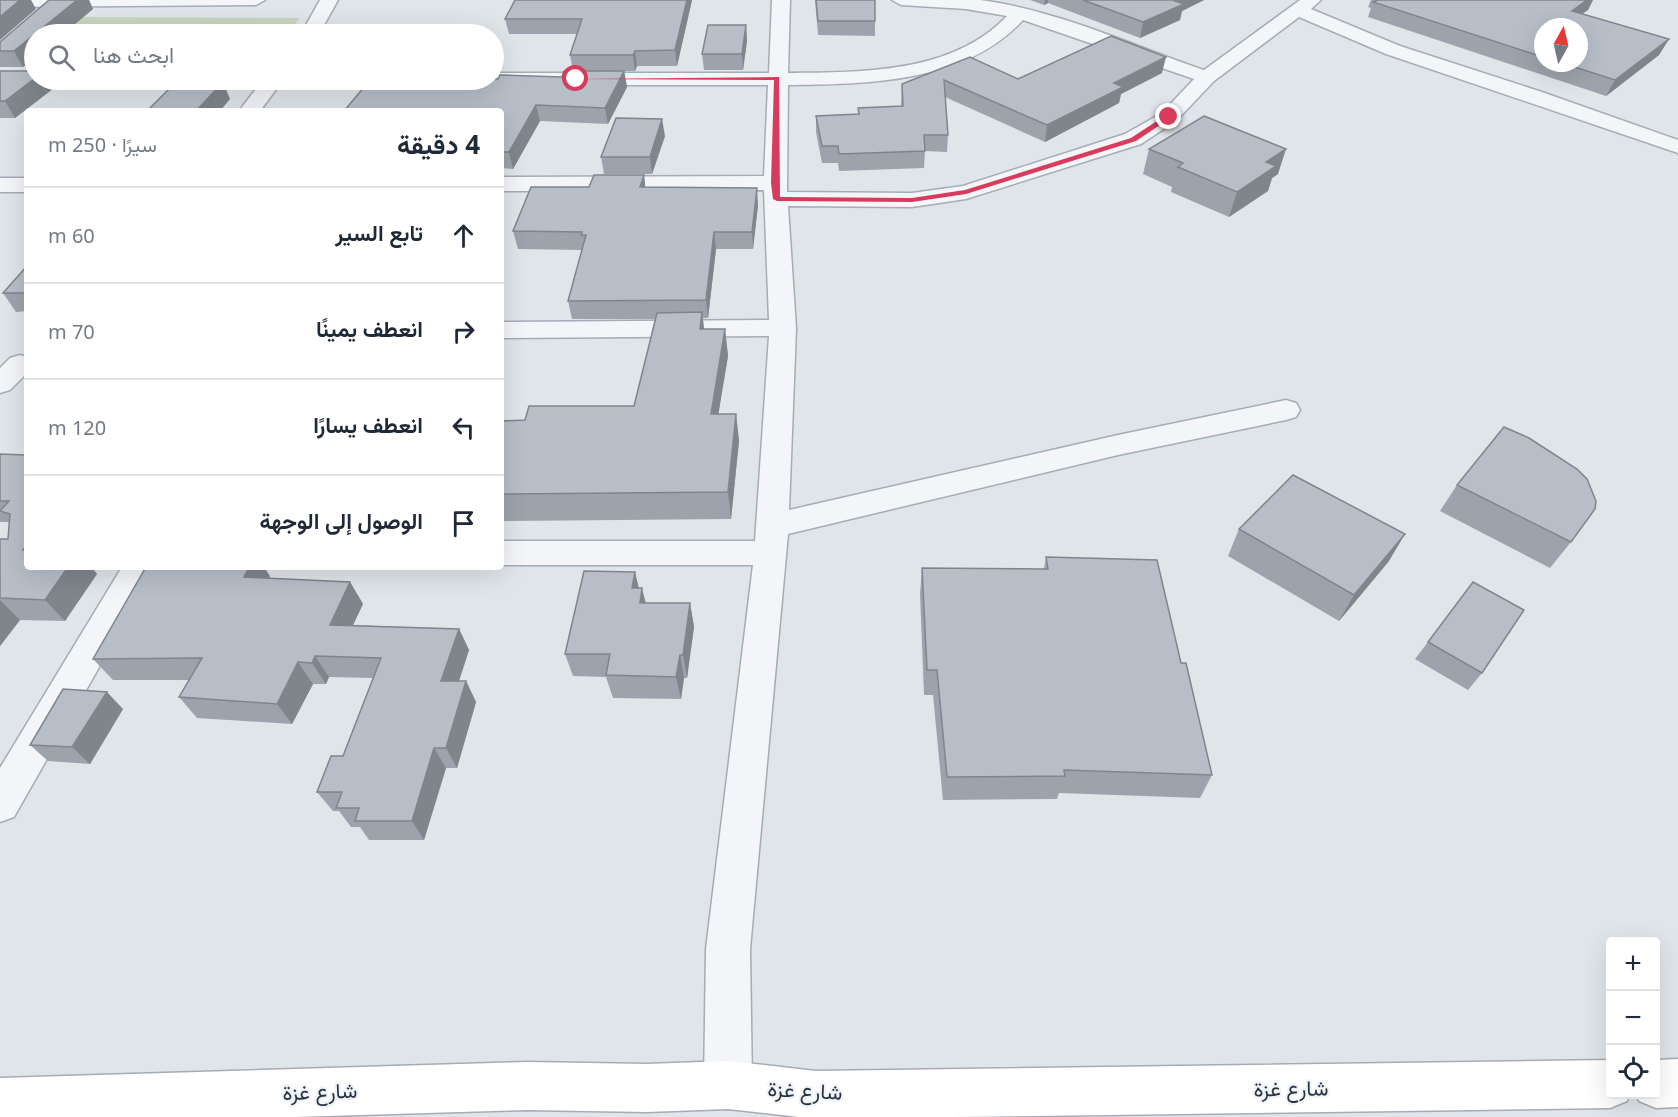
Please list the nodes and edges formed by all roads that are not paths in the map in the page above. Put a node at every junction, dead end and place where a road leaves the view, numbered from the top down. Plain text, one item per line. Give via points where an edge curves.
1 (256, 0) edge
2 (329, 0) edge
3 (781, 0) edge
4 (901, 0) edge
5 (60, 1) edge
6 (0, 2) edge
7 (1306, 5) edge
8 (1018, 15) junction
9 (42, 16) edge
10 (316, 24) edge
11 (1207, 77) junction
12 (504, 79) edge
13 (777, 79) junction
14 (265, 90) edge
15 (251, 108) edge
16 (1678, 147) edge
17 (504, 184) edge
18 (0, 185) edge
19 (24, 185) edge
20 (776, 191) junction
21 (783, 328) junction
22 (504, 330) edge
23 (16, 363) edge
24 (0, 384) edge
25 (1286, 410) dead end
26 (772, 539) junction
27 (504, 553) edge
28 (137, 570) edge
29 (0, 804) edge
30 (1678, 1083) edge
31 (1606, 1084) edge
32 (1660, 1084) edge
33 (728, 1085) junction
34 (0, 1102) edge
35 (816, 1106) edge

1 - 5 street
2 - 10 street
3 - 13 street
4 - 8 street via 956,2
5 - 6 street
5 - 9 street
7 - 11 street
7 - 16 street via 1393,50
8 - 11 street via 1085,32
8 - 13 street via 1006,30 978,47 930,66 876,74
11 - 20 street via 1169,117 1133,139 966,192 912,200
12 - 13 street
13 - 20 street
14 - 15 street
17 - 20 street
18 - 19 street
20 - 21 street
21 - 22 street
21 - 26 street
23 - 24 street
25 - 26 street via 1118,445
26 - 27 street
26 - 33 street via 728,949
28 - 29 street
30 - 32 main road
31 - 35 main road, شارع غزة
33 - 34 main road, شارع غزة via 528,1086
33 - 35 main road, شارع غزة

